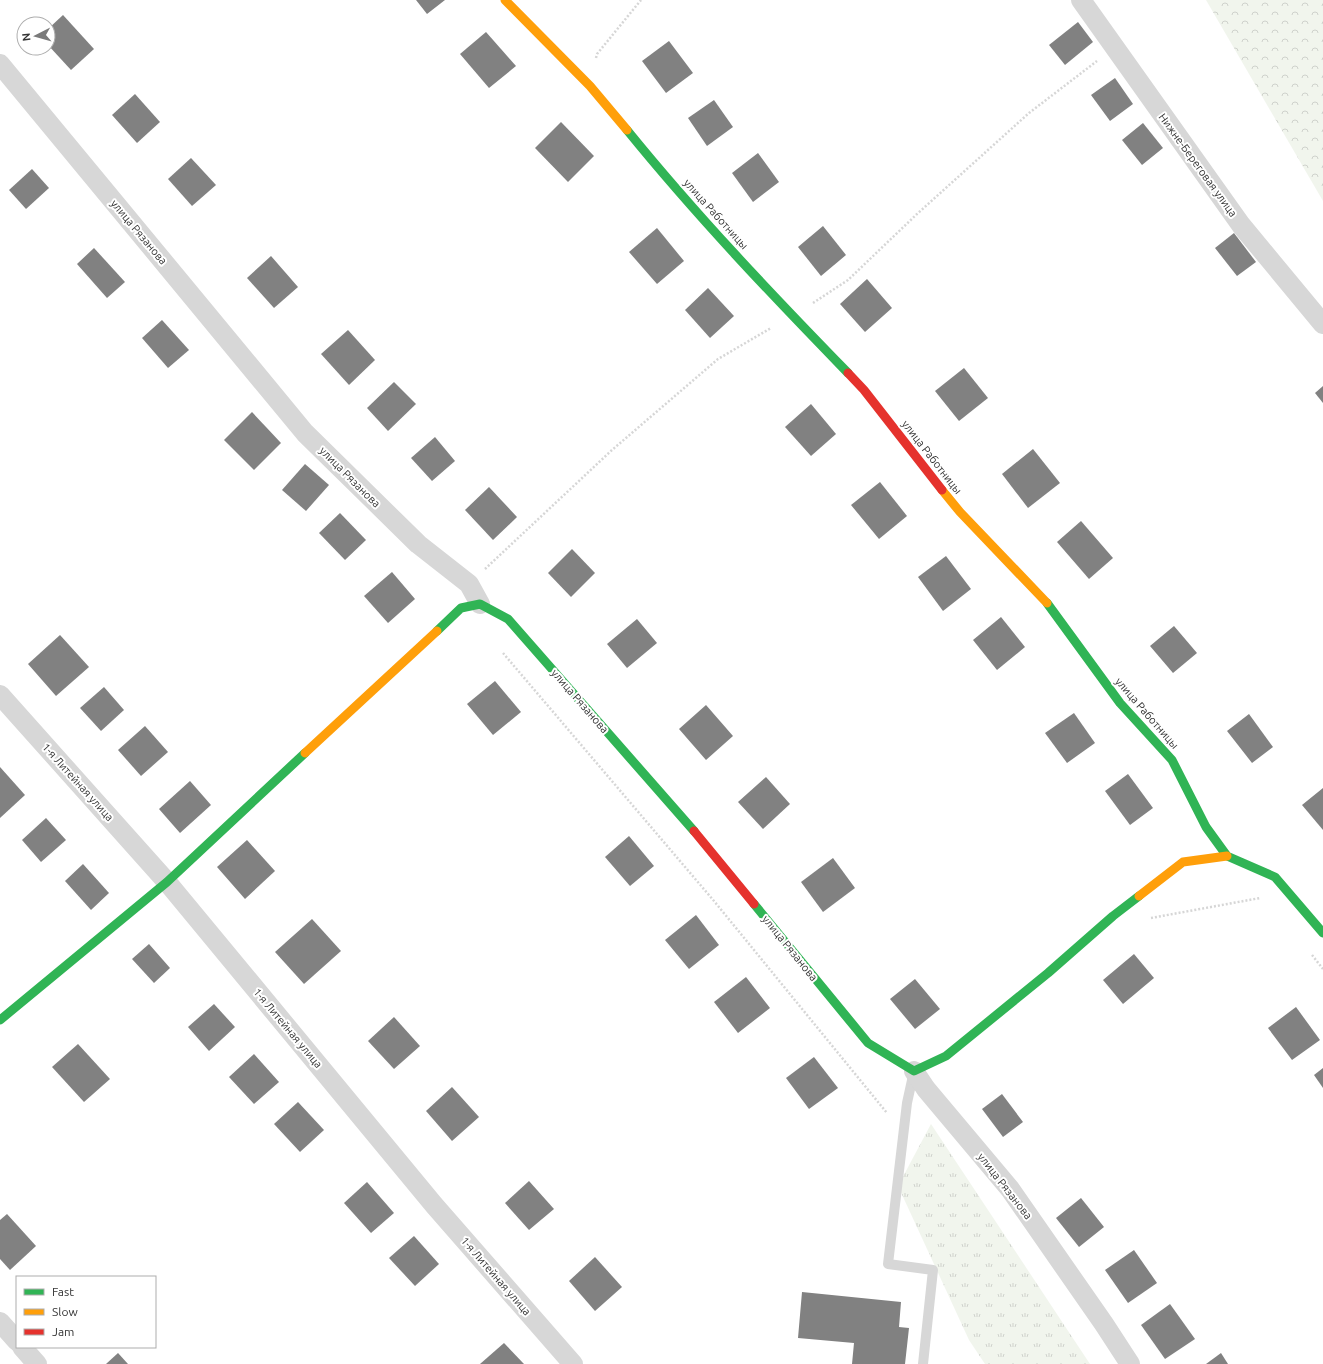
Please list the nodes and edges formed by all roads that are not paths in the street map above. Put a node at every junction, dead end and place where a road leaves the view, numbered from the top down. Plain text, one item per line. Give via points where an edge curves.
1 (505, 0) edge
2 (1081, 0) edge
3 (0, 64) edge
4 (1323, 324) edge
5 (480, 604) junction
6 (0, 695) edge
7 (1227, 856) junction
8 (167, 882) junction
9 (1323, 933) edge
10 (0, 1020) edge
11 (914, 1071) junction
12 (0, 1322) edge
13 (16, 1340) edge
14 (23, 1348) edge
15 (37, 1364) edge
16 (573, 1364) edge
17 (923, 1364) edge
18 (1130, 1364) edge

1 - 7 street, улица Работницы via 590,86 662,173 792,316 864,390 960,512 1046,601 1120,703 1172,760 1206,827
2 - 4 street, Нижне-Береговая улица via 1241,225
3 - 5 street, улица Рязанова via 305,433 418,544 469,584
5 - 8 street via 461,608
5 - 11 street, улица Рязанова via 508,619 679,813 868,1043
6 - 8 street, 1-я Литейная улица
7 - 9 street via 1275,877
7 - 11 street via 1183,862 1113,916 946,1056
8 - 10 street
8 - 16 street, 1-я Литейная улица via 434,1205
11 - 17 lane via 907,1103 888,1264 933,1270
11 - 18 street, улица Рязанова via 926,1089 1010,1189
12 - 13 street
14 - 15 street

